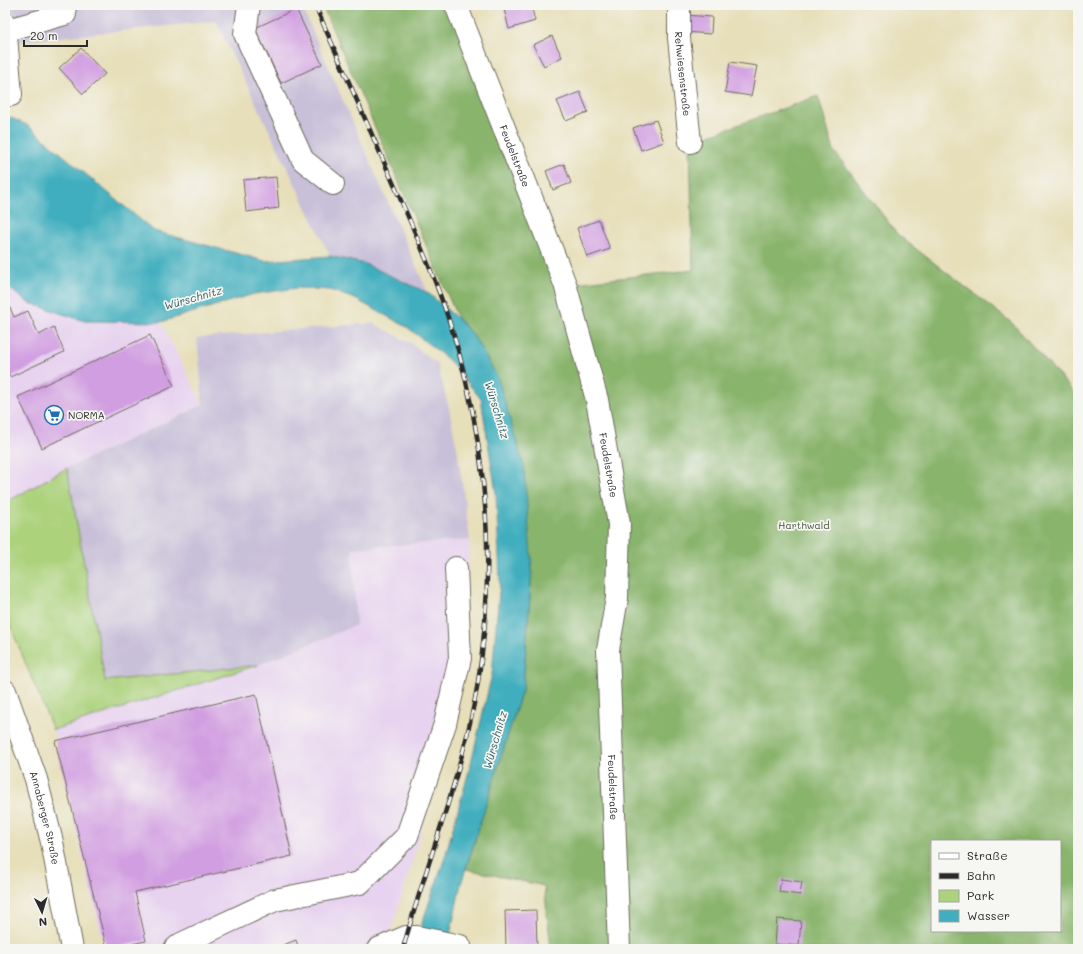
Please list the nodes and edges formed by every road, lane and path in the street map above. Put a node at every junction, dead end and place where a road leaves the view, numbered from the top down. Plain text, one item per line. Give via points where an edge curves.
1 (249, 5) edge
2 (456, 5) edge
3 (679, 5) edge
4 (65, 14) dead end
5 (6, 27) edge
6 (11, 95) dead end
7 (690, 142) dead end
8 (332, 184) dead end
9 (456, 568) dead end
10 (5, 691) edge
11 (460, 946) dead end
12 (72, 949) edge
13 (175, 949) edge
14 (378, 949) edge
15 (619, 949) edge

1 - 8 street via 245,34 302,160
2 - 15 street, Feudelstraße via 565,284 597,400 619,524 617,598 608,650
3 - 7 street, Rehwiesenstraße via 679,38
4 - 5 street
5 - 6 street
9 - 13 street via 460,658 445,724 407,836 360,883 275,900
10 - 12 street, Annaberger Straße via 36,779 52,842
11 - 14 street via 417,937 406,938

